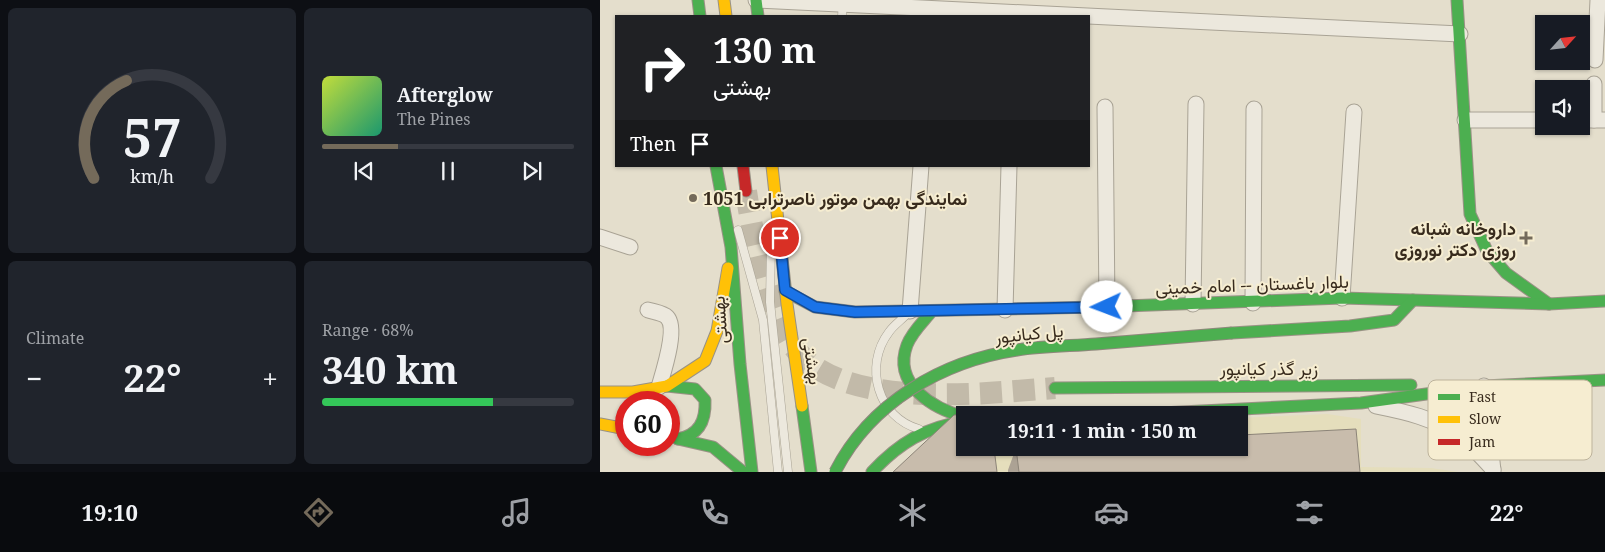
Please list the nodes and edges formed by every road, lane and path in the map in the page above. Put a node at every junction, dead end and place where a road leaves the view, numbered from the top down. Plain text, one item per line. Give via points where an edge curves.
1 (698, 0) edge
2 (724, 0) edge
3 (756, 0) edge
4 (1458, 0) edge
5 (1598, 0) edge
6 (842, 7) edge
7 (700, 15) edge
8 (726, 15) edge
9 (758, 15) edge
10 (1025, 15) edge
11 (1090, 18) edge
12 (1460, 34) junction
13 (1596, 60) dead end
14 (1594, 84) dead end
15 (1196, 104) dead end
16 (1105, 107) dead end
17 (1254, 109) dead end
18 (1354, 112) dead end
19 (1465, 120) junction
20 (1535, 120) edge
21 (1593, 120) edge
22 (717, 167) edge
23 (717, 167) edge
24 (743, 167) edge
25 (772, 167) edge
26 (921, 167) edge
27 (1010, 167) edge
28 (746, 191) tunnel mouth
29 (776, 203) junction
30 (600, 237) edge
31 (731, 247) junction
32 (630, 248) dead end
33 (785, 290) junction
34 (1342, 298) junction
35 (1413, 300) junction
36 (1605, 301) edge
37 (1252, 302) junction
38 (1193, 304) junction
39 (1549, 304) junction
40 (1107, 307) junction
41 (648, 310) dead end
42 (1005, 310) junction
43 (910, 311) junction
44 (932, 311) junction
45 (1605, 380) edge
46 (1592, 381) edge
47 (1428, 386) edge
48 (663, 387) junction
49 (1055, 388) tunnel mouth
50 (600, 392) edge
51 (1428, 394) edge
52 (1362, 403) junction
53 (1248, 409) edge
54 (956, 414) edge
55 (1428, 419) edge
56 (956, 423) edge
57 (600, 424) edge
58 (615, 427) edge
59 (924, 430) junction
60 (680, 438) edge
61 (680, 439) edge
62 (1483, 460) edge
63 (1493, 470) edge
64 (743, 472) edge
65 (752, 472) edge
66 (778, 472) edge
67 (788, 472) edge
68 (811, 472) edge
69 (835, 472) edge
70 (872, 472) edge

1 - 7 main road
2 - 8 main road
3 - 6 street
3 - 9 main road
4 - 12 main road
5 - 13 street
6 - 10 street
11 - 12 street
12 - 19 main road
14 - 21 street
15 - 38 street
16 - 40 street
17 - 37 street
18 - 34 street
19 - 20 street
19 - 39 main road via 1470,214 1487,251 1506,273
22 - 31 main road, بهشتی
23 - 66 lane via 747,256 763,320
24 - 28 main road
25 - 29 main road, بهشتى
26 - 43 street
27 - 42 street
29 - 33 main road, بهشتى
29 - 67 lane via 768,272
30 - 32 street
31 - 48 main road via 717,330 705,361
31 - 65 main road, بهشتی
33 - 43 main road, بلوار باغستان -- امام خمینی via 815,307 832,311
33 - 68 main road, بهشتى
34 - 35 main road, بلوار باغستان -- امام خمینی
34 - 37 main road, بلوار باغستان -- امام خمینی
35 - 39 main road, بلوار باغستان -- امام خمینی
35 - 69 main road, پل کیانپور, bridge via 1394,320 1350,326 985,355 956,364 918,383 888,406 860,436
36 - 39 main road, بلوار باغستان -- امام خمینی
37 - 38 main road, بلوار باغستان -- امام خمینی
38 - 40 main road, بلوار باغستان -- امام خمینی
40 - 42 main road, بلوار باغستان -- امام خمینی
41 - 48 street via 666,316 672,324
42 - 44 main road, بلوار باغستان -- امام خمینی
43 - 44 main road, بلوار باغستان -- امام خمینی
43 - 59 lane via 888,332 881,346 875,374 882,398 892,414 910,427
44 - 54 main road via 910,340 904,358 907,375 919,396 934,408
45 - 46 main road
47 - 49 main road, زیر گذر کیانپور
48 - 50 main road via 633,392
48 - 60 main road via 695,389 705,400 706,412 700,428 691,437
51 - 52 main road
52 - 53 main road
52 - 55 street
56 - 59 main road
57 - 58 main road
59 - 70 main road via 888,454
61 - 64 main road via 713,447
62 - 63 street

